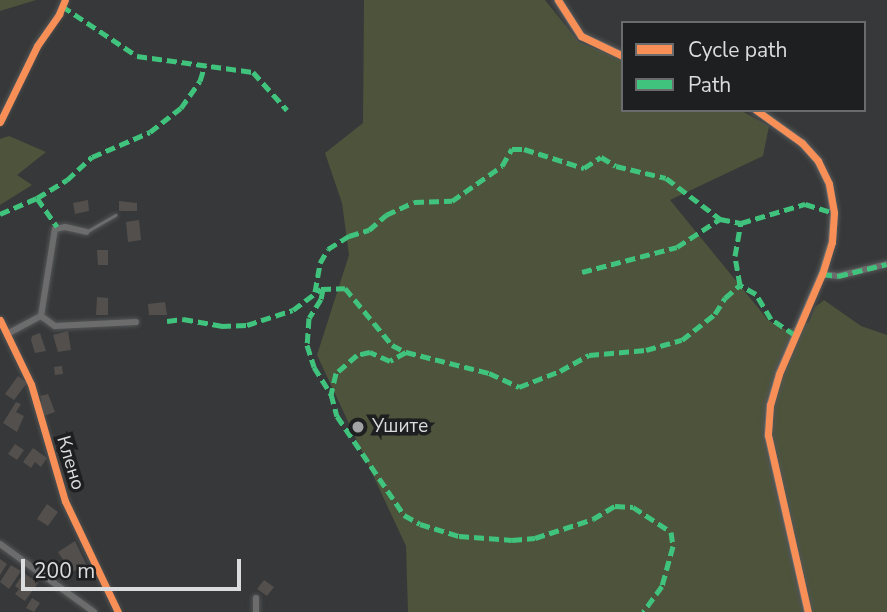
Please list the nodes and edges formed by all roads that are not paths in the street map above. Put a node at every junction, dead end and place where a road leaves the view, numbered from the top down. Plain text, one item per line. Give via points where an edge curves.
1 (65, 0) edge
2 (558, 0) edge
3 (621, 54) edge
4 (760, 112) edge
5 (0, 122) edge
6 (115, 215) dead end
7 (86, 232) joint
8 (887, 264) edge
9 (822, 274) junction
10 (41, 316) junction
11 (0, 320) edge
12 (136, 322) dead end
13 (7, 334) junction
14 (0, 544) edge
15 (256, 598) dead end
16 (94, 612) edge
17 (118, 612) edge
18 (256, 612) edge
19 (808, 612) edge

1 - 5 street
2 - 3 street via 581,36
4 - 9 street via 802,143 829,184 832,242
6 - 7 lane
7 - 10 street via 61,226 55,229
8 - 9 street via 838,276
9 - 19 street via 769,405 768,435
10 - 12 street via 55,326
10 - 13 street
11 - 13 street, Клено
13 - 17 street, Клено via 31,384 65,501
14 - 16 street
15 - 18 street

